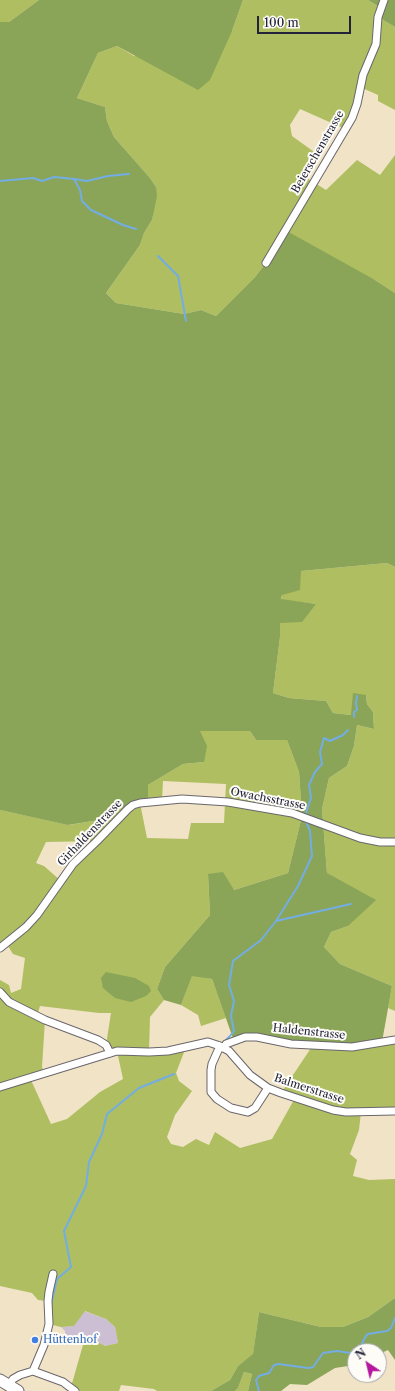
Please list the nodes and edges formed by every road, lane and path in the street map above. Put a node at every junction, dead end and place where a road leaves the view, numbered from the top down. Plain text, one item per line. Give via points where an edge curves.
1 (384, 0) edge
2 (266, 263) dead end
3 (133, 805) joint
4 (395, 842) edge
5 (0, 948) edge
6 (0, 992) edge
7 (395, 1040) edge
8 (221, 1047) junction
9 (110, 1053) junction
10 (0, 1087) edge
11 (268, 1088) junction
12 (395, 1111) edge
13 (53, 1274) dead end
14 (33, 1371) junction
15 (11, 1387) edge
16 (75, 1391) edge

1 - 2 street, Beierschenstrasse via 378,17 376,44 363,75 352,118
3 - 4 street, Owachsstrasse via 182,799 228,802 292,813 360,838
3 - 5 street, Girhaldenstrasse via 73,864 26,927
6 - 9 street via 9,1002 43,1019 98,1040 106,1045
7 - 8 street, Haldenstrasse via 352,1047 291,1044 245,1037
8 - 9 street via 208,1042 168,1051 122,1050
8 - 11 street, Balmerstrasse via 234,1056 250,1075
8 - 11 street via 211,1070 211,1092 217,1099 231,1108 248,1112 255,1108
9 - 10 street
11 - 12 street, Balmerstrasse via 333,1110
13 - 14 street via 48,1300 49,1324
14 - 15 street via 13,1378
14 - 16 street via 63,1382

